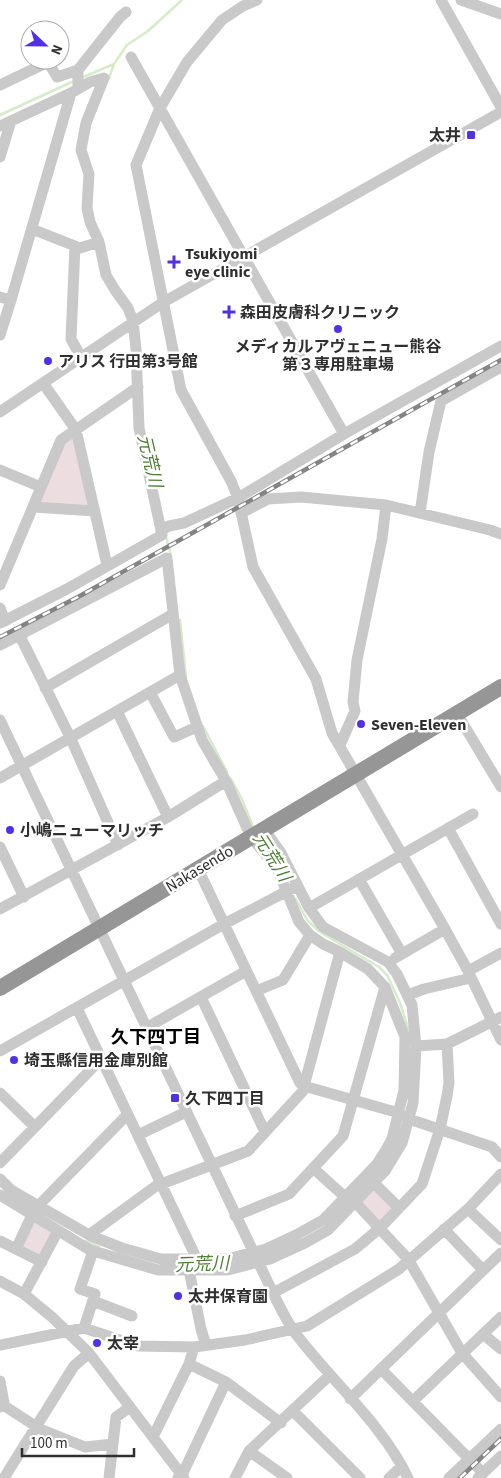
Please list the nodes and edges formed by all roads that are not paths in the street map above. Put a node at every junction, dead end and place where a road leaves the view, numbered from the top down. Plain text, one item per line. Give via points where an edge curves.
1 (256, 0) edge
2 (441, 0) edge
3 (461, 0) edge
4 (126, 12) dead end
5 (501, 14) edge
6 (132, 56) dead end
7 (76, 82) junction
8 (0, 85) edge
9 (501, 107) edge
10 (160, 108) junction
11 (501, 112) edge
12 (5, 123) edge
13 (0, 157) edge
14 (32, 229) junction
15 (98, 242) junction
16 (75, 246) junction
17 (244, 256) junction
18 (5, 298) edge
19 (162, 302) junction
20 (133, 321) junction
21 (0, 335) edge
22 (501, 346) edge
23 (81, 357) junction
24 (501, 367) edge
25 (43, 383) junction
26 (138, 387) junction
27 (1, 409) edge
28 (76, 430) junction
29 (344, 434) junction
30 (0, 470) edge
31 (41, 487) junction
32 (238, 498) junction
33 (386, 505) junction
34 (33, 507) junction
35 (95, 511) junction
36 (241, 513) junction
37 (420, 513) junction
38 (165, 528) junction
39 (501, 534) edge
40 (107, 565) junction
41 (0, 585) edge
42 (0, 608) edge
43 (173, 614) junction
44 (3, 622) edge
45 (20, 636) junction
46 (0, 645) edge
47 (180, 675) junction
48 (501, 687) edge
49 (45, 688) junction
50 (150, 692) junction
51 (117, 711) junction
52 (456, 712) junction
53 (0, 720) edge
54 (197, 727) junction
55 (71, 739) junction
56 (340, 745) junction
57 (22, 766) junction
58 (357, 774) junction
59 (0, 778) edge
60 (226, 781) junction
61 (501, 787) edge
62 (473, 814) dead end
63 (168, 817) junction
64 (448, 828) junction
65 (257, 833) junction
66 (118, 845) junction
67 (0, 847) edge
68 (402, 854) junction
69 (71, 869) junction
70 (198, 869) junction
71 (359, 879) junction
72 (297, 886) junction
73 (285, 892) junction
74 (24, 897) junction
75 (309, 908) junction
76 (0, 909) edge
77 (224, 924) junction
78 (501, 924) edge
79 (99, 928) junction
80 (445, 929) junction
81 (310, 935) junction
82 (340, 952) junction
83 (501, 953) edge
84 (402, 954) junction
85 (388, 962) junction
86 (246, 971) junction
87 (470, 974) junction
88 (124, 981) junction
89 (385, 987) junction
90 (0, 988) edge
91 (256, 991) junction
92 (408, 995) junction
93 (201, 997) junction
94 (77, 1008) junction
95 (497, 1020) edge
96 (146, 1028) junction
97 (501, 1040) edge
98 (448, 1044) junction
99 (416, 1046) junction
100 (0, 1051) edge
101 (101, 1059) junction
102 (304, 1086) junction
103 (0, 1093) edge
104 (354, 1100) junction
105 (186, 1112) junction
106 (128, 1116) junction
107 (404, 1116) junction
108 (35, 1126) junction
109 (440, 1129) junction
110 (265, 1132) junction
111 (138, 1135) junction
112 (501, 1157) edge
113 (0, 1163) edge
114 (211, 1166) junction
115 (313, 1168) junction
116 (501, 1174) edge
117 (0, 1178) edge
118 (374, 1183) junction
119 (160, 1184) junction
120 (0, 1195) edge
121 (350, 1200) junction
122 (399, 1208) junction
123 (468, 1209) junction
124 (35, 1211) junction
125 (236, 1216) junction
126 (380, 1228) junction
127 (444, 1229) junction
128 (58, 1231) junction
129 (91, 1236) junction
130 (501, 1240) edge
131 (0, 1241) edge
132 (16, 1249) junction
133 (94, 1251) junction
134 (501, 1253) edge
135 (255, 1257) junction
136 (194, 1259) junction
137 (408, 1259) junction
138 (42, 1262) junction
139 (189, 1270) junction
140 (483, 1270) junction
141 (0, 1281) edge
142 (273, 1293) junction
143 (24, 1294) junction
144 (93, 1301) junction
145 (439, 1313) junction
146 (132, 1316) dead end
147 (501, 1317) edge
148 (84, 1328) junction
149 (292, 1328) junction
150 (68, 1331) junction
151 (483, 1334) junction
152 (0, 1345) edge
153 (206, 1345) junction
154 (194, 1347) junction
155 (501, 1349) edge
156 (89, 1353) junction
157 (462, 1353) junction
158 (188, 1364) junction
159 (381, 1369) junction
160 (330, 1375) junction
161 (0, 1381) edge
162 (226, 1382) junction
163 (501, 1397) edge
164 (350, 1399) junction
165 (413, 1401) junction
166 (1, 1406) edge
167 (130, 1407) junction
168 (293, 1411) junction
169 (281, 1422) junction
170 (36, 1426) junction
171 (501, 1429) edge
172 (153, 1437) junction
173 (113, 1444) junction
174 (249, 1451) junction
175 (501, 1456) edge
176 (468, 1460) junction
177 (402, 1466) junction
178 (480, 1476) edge
179 (4, 1477) edge
180 (181, 1477) edge
181 (109, 1478) edge
182 (235, 1478) edge
183 (287, 1478) edge
184 (360, 1478) edge
185 (389, 1478) edge
186 (408, 1478) edge
187 (450, 1478) edge

1 - 10 street via 222,20 187,62
2 - 9 street
3 - 5 street
4 - 7 street
6 - 10 street
7 - 8 street via 57,77 48,62
7 - 12 street
7 - 14 street
7 - 15 street via 104,78 86,123 81,150 89,174 87,208
10 - 17 street
10 - 19 street via 136,166
11 - 17 street
12 - 13 street
14 - 16 street
14 - 18 street
15 - 16 street via 80,248
15 - 20 street via 106,275
16 - 23 street via 70,339
17 - 19 street
17 - 29 street
18 - 21 street
19 - 20 street
19 - 32 street via 181,390
20 - 23 street
20 - 26 street
22 - 29 street
23 - 25 street
24 - 37 street via 440,400
25 - 27 street
25 - 28 street
26 - 28 street
26 - 38 street via 139,428
28 - 31 street via 61,440
28 - 35 street
29 - 32 street
30 - 31 street
31 - 34 street
32 - 36 street
32 - 38 street via 184,523
33 - 36 street via 301,497 268,499
33 - 37 street
33 - 56 street via 357,660 355,711
34 - 35 street
34 - 41 street
35 - 40 street
36 - 56 street via 253,567 316,679 332,733
37 - 39 street
38 - 40 street via 162,535
40 - 44 street
42 - 44 street
43 - 45 street via 167,558
43 - 47 street
43 - 49 street
45 - 46 street
45 - 49 street
47 - 50 street
47 - 54 street
48 - 52 highway, Nakasendo
49 - 55 street
50 - 51 street
50 - 54 street via 174,737
51 - 55 street
51 - 63 street
52 - 58 highway, Nakasendo
52 - 61 street
53 - 57 street
54 - 60 street
55 - 57 street
55 - 66 street
56 - 58 street
57 - 59 street
57 - 69 street
58 - 65 highway, Nakasendo
58 - 68 street
60 - 63 street
60 - 65 street
62 - 64 street
63 - 66 street
64 - 68 street
64 - 78 street
65 - 70 highway, Nakasendo
65 - 72 street via 281,853
65 - 73 street via 277,868
66 - 69 street
67 - 74 street
68 - 71 street
68 - 80 street
69 - 74 street
69 - 79 street
70 - 77 street
70 - 79 highway, Nakasendo
71 - 75 street
71 - 84 street
72 - 73 street
72 - 75 street
73 - 77 street
73 - 81 street via 298,922
74 - 76 street
75 - 85 street via 323,928
77 - 86 street
77 - 88 street
79 - 88 street
79 - 90 highway, Nakasendo
80 - 84 street
80 - 87 street
81 - 82 street
81 - 91 street via 282,980
82 - 89 street via 368,969
82 - 102 street
83 - 87 street
84 - 85 street
85 - 92 street
86 - 91 street
86 - 93 street
87 - 92 street
87 - 95 street
88 - 94 street
88 - 96 street
89 - 104 street
89 - 107 street via 405,1037
91 - 102 street
92 - 99 street
93 - 96 street
93 - 110 street
94 - 100 street
94 - 101 street
95 - 97 street
95 - 98 street
96 - 105 street
98 - 99 street
98 - 109 street via 449,1083
99 - 107 street via 415,1092
101 - 106 street
101 - 108 street
102 - 104 street
102 - 110 street
103 - 108 street
104 - 107 street
104 - 115 street via 343,1136
105 - 111 street
105 - 114 street
106 - 111 street
106 - 124 street
107 - 109 street
107 - 118 street via 402,1143 385,1172
107 - 121 street via 377,1164
108 - 113 street
109 - 112 street via 492,1147
109 - 122 street via 422,1184
110 - 114 street via 248,1151
111 - 119 street
114 - 119 street
114 - 125 street
115 - 121 street
115 - 125 street via 289,1194
116 - 123 street
117 - 124 street
118 - 121 street
118 - 122 street
119 - 129 street
119 - 136 street via 195,1255
120 - 124 street
121 - 126 street
121 - 135 street via 323,1220 266,1248
122 - 126 street
123 - 127 street
123 - 130 street
124 - 128 street
124 - 129 street
124 - 132 street
125 - 135 street
126 - 137 street
126 - 142 street via 355,1249
127 - 137 street
127 - 140 street
128 - 133 street
128 - 138 street
129 - 136 street via 161,1260
131 - 132 street
132 - 138 street
133 - 139 street via 158,1270
133 - 144 street via 80,1289 95,1294
134 - 140 street
135 - 136 street
135 - 139 street via 228,1270
135 - 142 street
137 - 145 street
137 - 149 street via 399,1269 315,1322
138 - 143 street
139 - 153 street
140 - 145 street
141 - 143 street
142 - 149 street
143 - 150 street
144 - 146 street
144 - 148 street
145 - 157 street
145 - 159 street
147 - 151 street
148 - 150 street
148 - 154 street via 138,1346
149 - 153 street via 245,1340
149 - 160 street
150 - 152 street
150 - 156 street
151 - 155 street
151 - 157 street
153 - 154 street
154 - 158 street
156 - 167 street
156 - 170 street via 74,1366
157 - 163 street
157 - 165 street
158 - 162 street
158 - 172 street
159 - 164 street
159 - 165 street
160 - 164 street
160 - 168 street
161 - 166 street via 4,1404
162 - 169 street
162 - 180 street
164 - 177 street
165 - 176 street
166 - 170 street
167 - 172 street
167 - 173 street via 116,1417
168 - 169 street
168 - 184 street
169 - 174 street
170 - 173 street via 85,1446
170 - 179 street
171 - 176 street
172 - 180 street
173 - 181 street
174 - 182 street
174 - 183 street
175 - 178 street
176 - 178 street
176 - 187 street
177 - 185 street
177 - 186 street

